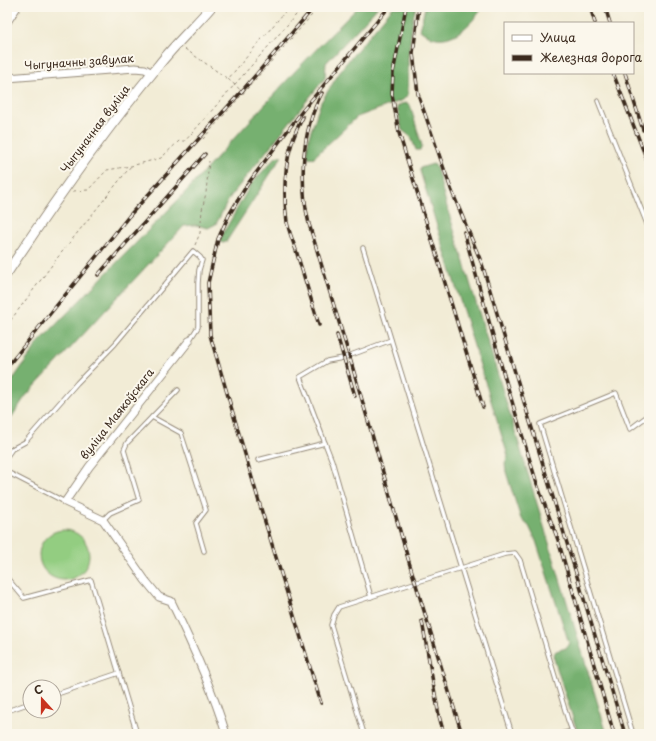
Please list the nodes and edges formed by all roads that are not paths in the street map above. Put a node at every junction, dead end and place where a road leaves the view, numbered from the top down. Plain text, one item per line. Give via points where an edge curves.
1 (17, 7) edge
2 (211, 7) edge
3 (7, 22) edge
4 (152, 73) junction
5 (7, 78) edge
6 (598, 101) dead end
7 (649, 229) edge
8 (363, 248) dead end
9 (21, 252) junction
10 (7, 261) edge
11 (7, 273) edge
12 (391, 340) junction
13 (189, 341) joint
14 (178, 390) dead end
15 (649, 415) edge
16 (152, 417) junction
17 (325, 443) junction
18 (7, 456) edge
19 (258, 460) dead end
20 (7, 472) edge
21 (65, 502) junction
22 (103, 520) junction
23 (204, 551) dead end
24 (461, 568) junction
25 (7, 578) edge
26 (371, 597) junction
27 (119, 673) junction
28 (62, 692) edge
29 (22, 706) edge
30 (7, 711) edge
31 (572, 732) edge
32 (137, 734) edge
33 (226, 734) edge
34 (364, 734) edge
35 (512, 734) edge
36 (561, 734) edge
37 (633, 734) edge

1 - 3 street
2 - 4 street, Чыгуначная вуліца
4 - 5 street, Чыгуначны завулак via 135,68
4 - 9 street, Чыгуначная вуліца via 118,115
6 - 7 lane
8 - 12 lane
9 - 10 street
9 - 11 street, Чыгуначная вуліца
12 - 17 lane via 343,358 327,361 300,377
12 - 24 lane
13 - 18 lane via 198,327 198,283 202,260 193,251 115,344 25,442 12,449
13 - 21 street, вуліца Маякоўскага
14 - 16 lane
15 - 37 lane via 630,429 616,393 540,424
16 - 22 lane via 127,442 124,450 139,500 110,513
16 - 23 lane via 181,433 206,510 196,523
17 - 19 lane
17 - 26 lane
20 - 21 lane
21 - 22 street
22 - 33 street via 145,580 159,596 170,601 192,644
24 - 26 lane
24 - 31 lane via 505,554 515,553 520,560
24 - 35 lane
25 - 27 lane via 24,598 91,580
26 - 34 lane via 339,608 331,625
27 - 28 lane
27 - 32 lane
29 - 30 lane
31 - 36 lane

